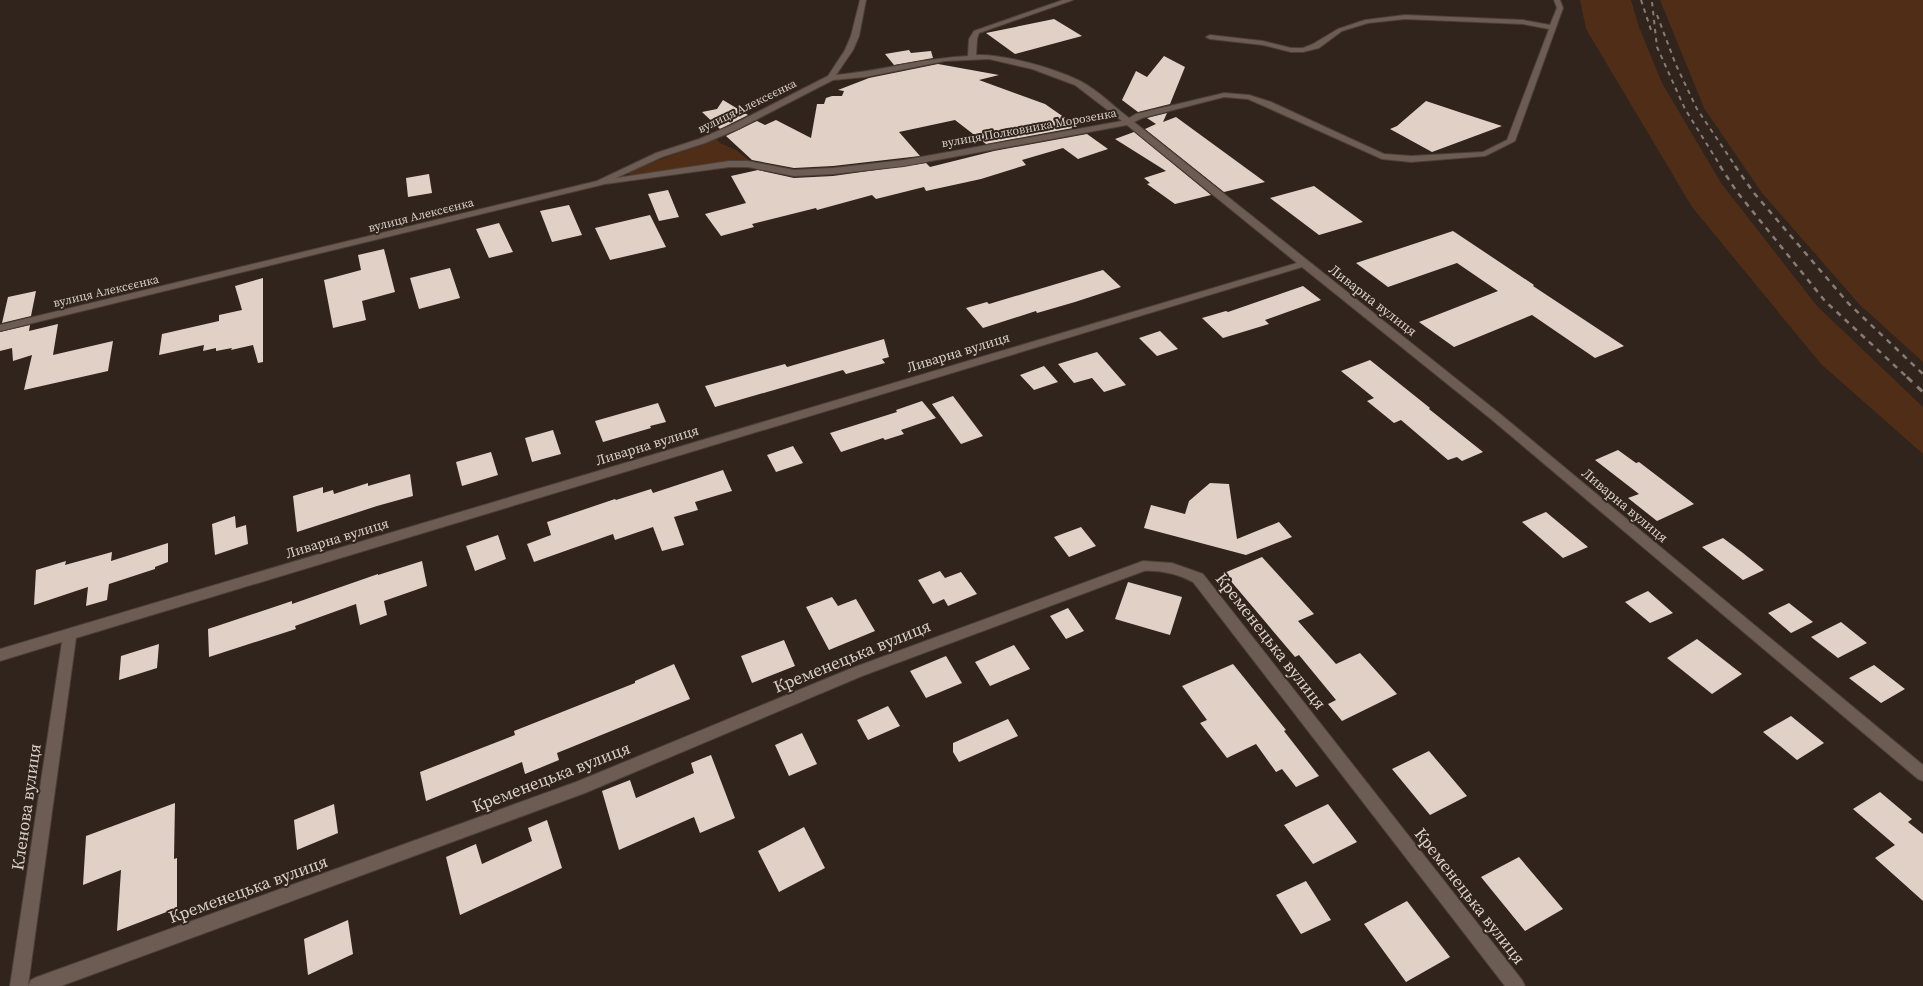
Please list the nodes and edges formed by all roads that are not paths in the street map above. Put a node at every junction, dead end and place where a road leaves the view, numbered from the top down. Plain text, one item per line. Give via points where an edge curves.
1 (863, 0) edge
2 (1070, 0) edge
3 (1557, 0) edge
4 (1552, 27) junction
5 (1210, 36) dead end
6 (972, 56) junction
7 (831, 78) junction
8 (1128, 122) junction
9 (600, 183) junction
10 (1304, 264) junction
11 (0, 328) edge
12 (70, 634) junction
13 (0, 655) edge
14 (1923, 774) edge
15 (19, 986) edge
16 (37, 986) edge
17 (1516, 986) edge

1 - 7 street via 855,36
2 - 6 street via 976,32 972,39
3 - 4 street, вулиця Полковника Морозенка via 1560,8
4 - 5 street via 1523,22 1405,17 1366,21 1340,30 1316,46 1303,50
4 - 8 street, вулиця Полковника Морозенка via 1511,141 1485,154 1411,159 1382,156 1249,97 1224,95 1139,116
6 - 7 street, Ливарна вулиця via 924,62 865,75
6 - 8 street, Ливарна вулиця via 1007,60 1062,76 1086,89
7 - 9 street, вулиця Алексєєнка via 734,127 659,155
8 - 9 street, вулиця Полковника Морозенка via 897,164 833,172 794,173 748,164 729,164
8 - 10 street, Ливарна вулиця
9 - 11 street, вулиця Алексєєнка via 92,308
10 - 12 street, Ливарна вулиця
10 - 14 street, Ливарна вулиця via 1495,416
12 - 13 street, Ливарна вулиця
12 - 15 street, Кленова вулиця
16 - 17 street, Кременецька вулиця via 580,788 872,666 1143,566 1162,564 1198,578

